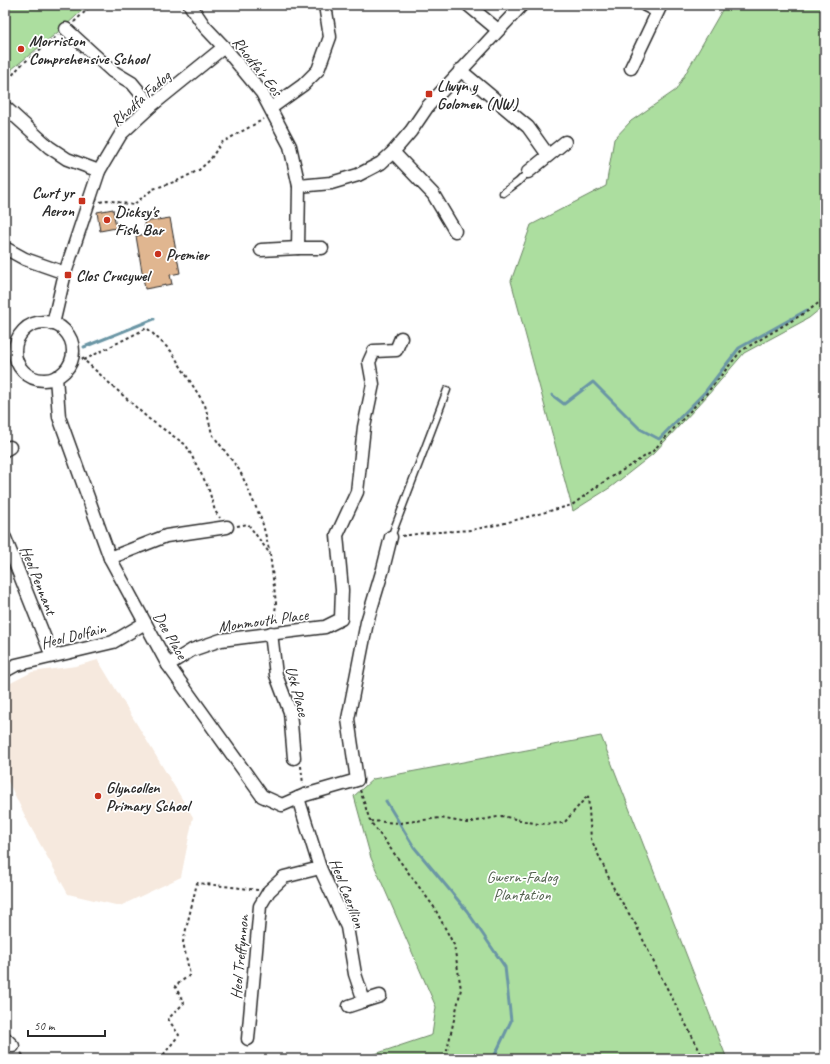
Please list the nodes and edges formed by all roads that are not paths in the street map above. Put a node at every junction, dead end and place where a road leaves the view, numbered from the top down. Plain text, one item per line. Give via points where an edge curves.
1 (190, 5) edge
2 (325, 5) edge
3 (468, 5) edge
4 (522, 5) edge
5 (645, 5) edge
6 (659, 8) edge
7 (66, 29) road end
8 (498, 30) junction
9 (224, 47) junction
10 (631, 68) dead end
11 (460, 70) junction
12 (151, 106) junction
13 (5, 108) edge
14 (272, 111) junction
15 (565, 142) dead end
16 (393, 152) junction
17 (548, 155) junction
18 (99, 171) junction
19 (528, 172) joint
20 (299, 186) junction
21 (503, 193) dead end
22 (455, 231) dead end
23 (5, 248) edge
24 (298, 248) junction
25 (322, 248) dead end
26 (261, 250) dead end
27 (65, 273) junction
28 (53, 324) junction
29 (401, 338) dead end
30 (10, 354) edge
31 (56, 377) junction
32 (447, 390) dead end
33 (227, 527) road end
34 (391, 537) joint
35 (5, 538) edge
36 (110, 558) junction
37 (145, 623) junction
38 (271, 633) junction
39 (52, 656) junction
40 (168, 664) junction
41 (5, 671) edge
42 (294, 758) road end
43 (301, 797) junction
44 (320, 868) junction
45 (380, 996) dead end
46 (364, 1001) junction
47 (349, 1006) dead end
48 (248, 1039) dead end

1 - 9 street, Rhodfa'r Eos via 205,27
2 - 14 street via 330,37 318,70
3 - 8 street
4 - 8 street
5 - 6 street
6 - 10 street
7 - 12 street via 112,71 132,83
8 - 11 street
9 - 12 street, Rhodfa Fadog
9 - 14 street, Rhodfa'r Eos via 262,93
11 - 16 street via 428,106
11 - 17 street via 528,126
12 - 18 street, Rhodfa Fadog via 121,134
13 - 18 street via 49,147 67,158
14 - 20 street, Rhodfa'r Eos via 290,146
15 - 17 street
16 - 20 street via 381,163 358,175 331,183
16 - 22 street via 433,194
17 - 19 street
18 - 27 street, Rhodfa Fadog
19 - 21 lane
20 - 24 street, Rhodfa'r Eos
23 - 27 street via 25,259
24 - 25 street
24 - 26 street
27 - 28 street, Rhodfa Fadog
28 - 30 street via 38,323 29,326 20,334
28 - 31 street via 62,328 68,336 72,353 68,366
29 - 38 street, Monmouth Place via 396,350 374,351 369,362 373,384 364,427 357,492 337,535 342,590 341,619 325,627
30 - 31 street via 25,373 33,378 46,380
31 - 36 street, Dee Place via 59,417
32 - 34 lane
33 - 36 street via 166,536
34 - 43 street, Dee Place via 366,622 348,719 357,780
35 - 39 street, Heol Pennant
36 - 37 street, Dee Place
37 - 39 street, Heol Dolfain via 113,642
37 - 40 street, Dee Place
38 - 40 street, Monmouth Place via 221,640 192,650
38 - 42 street, Usk Place via 276,675 290,712
39 - 41 street, Heol Dolfain via 16,665
40 - 43 street, Dee Place via 262,796 282,805
43 - 44 street, Heol Caerllion
44 - 46 street, Heol Caerllion via 347,927 355,974
44 - 48 street, Heol Treffynnon via 284,877 269,891 260,906
45 - 46 street
46 - 47 street

